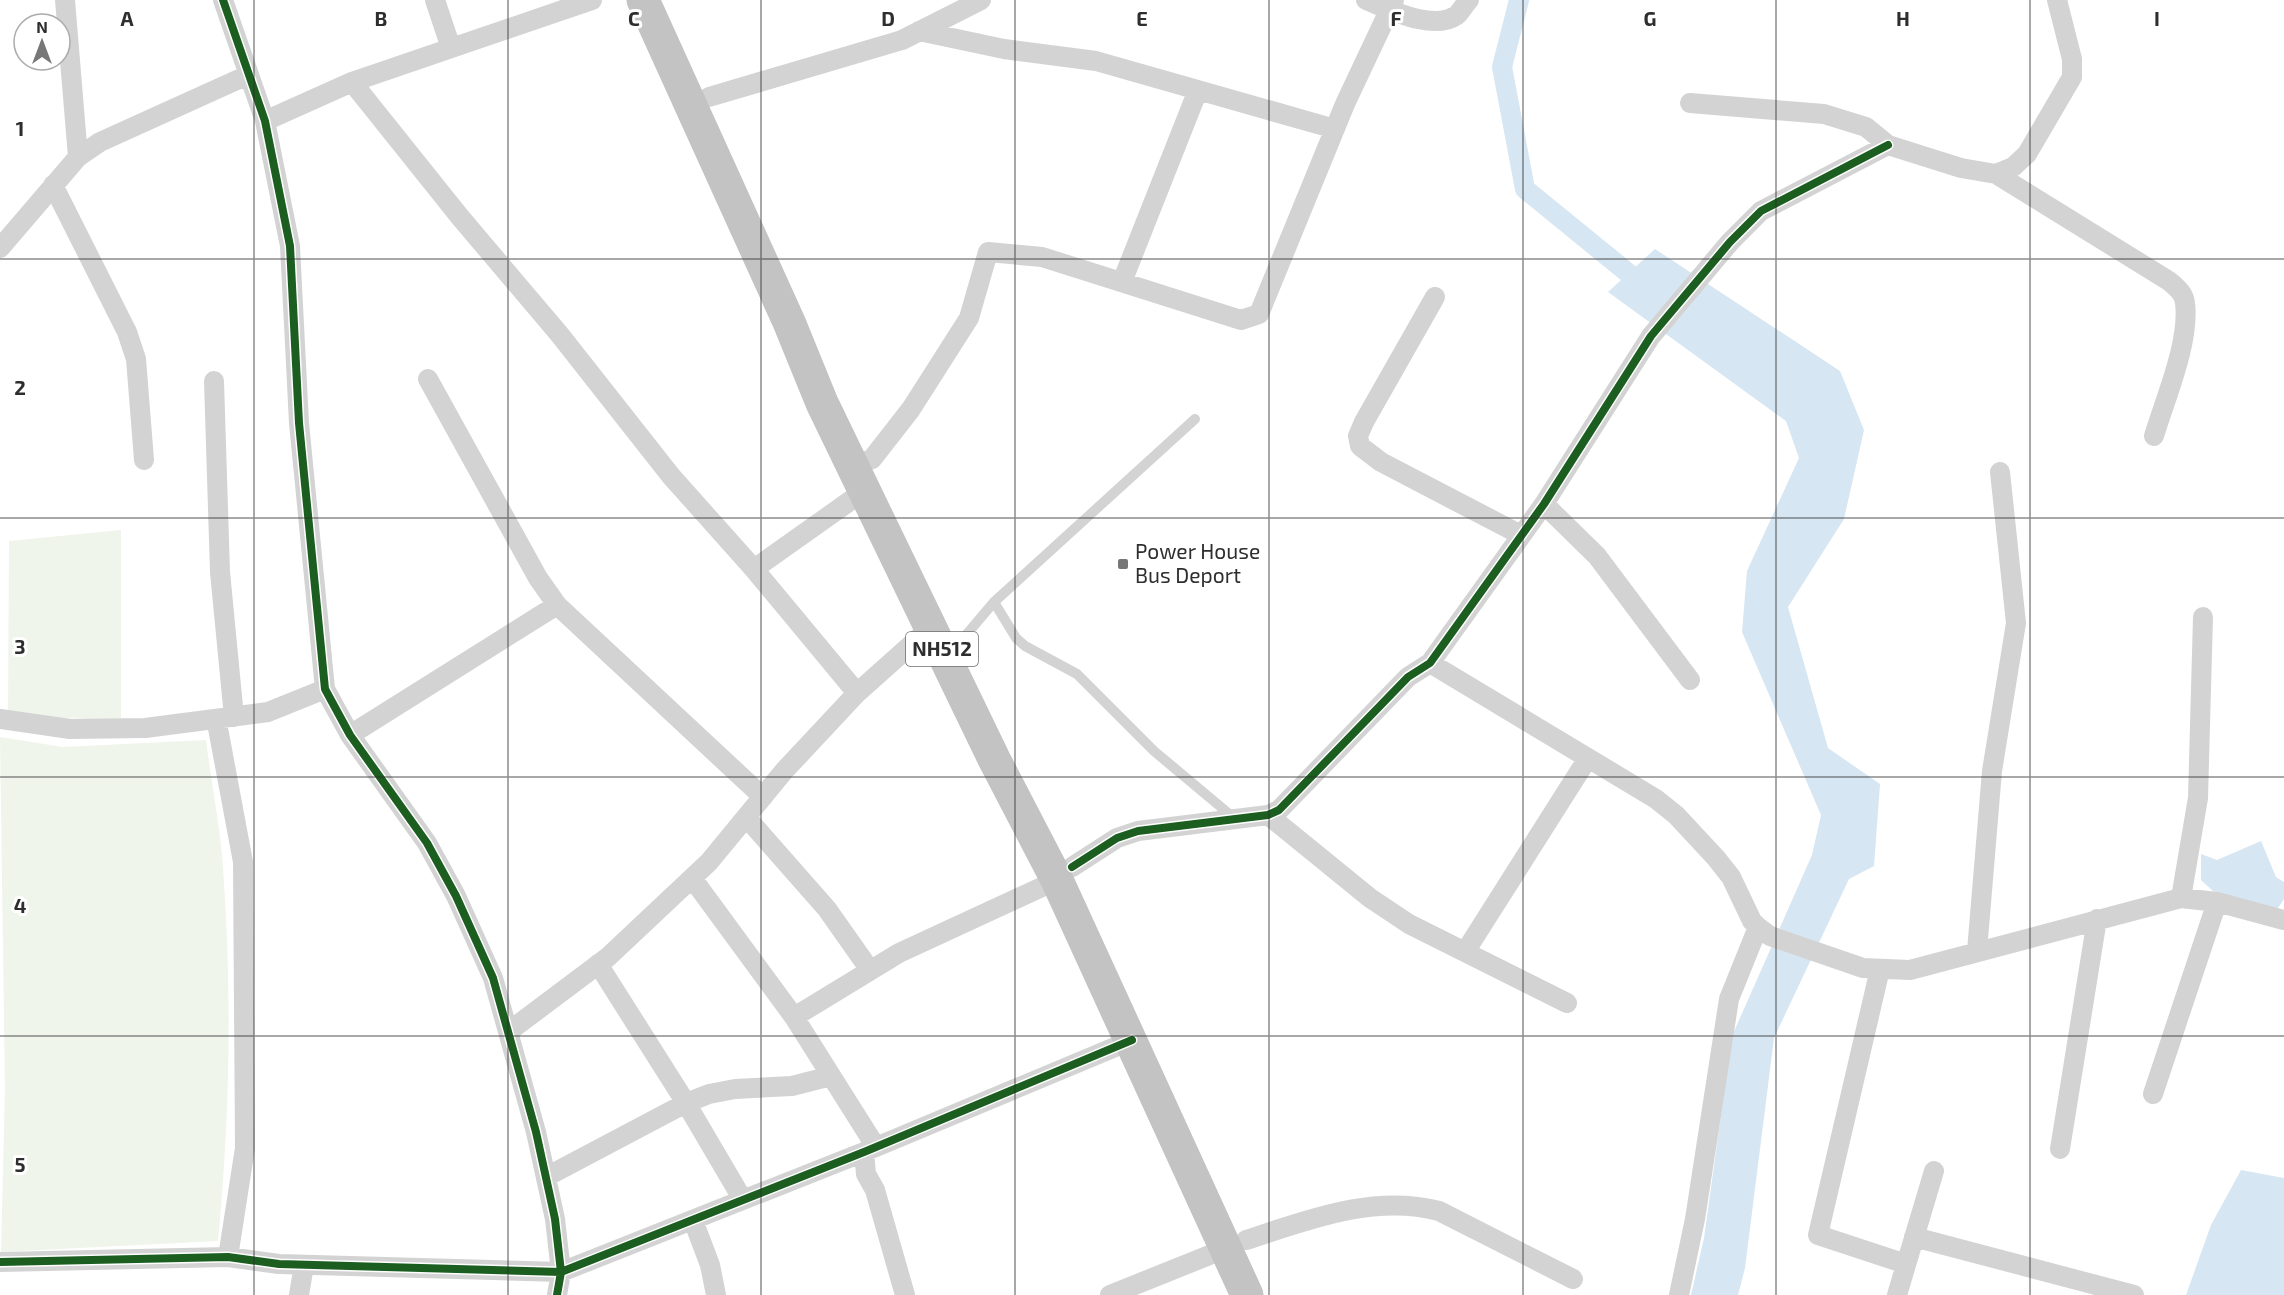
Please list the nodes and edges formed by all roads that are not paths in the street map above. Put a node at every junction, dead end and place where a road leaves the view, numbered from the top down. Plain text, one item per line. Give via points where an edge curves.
1 (65, 0) edge
2 (223, 0) edge
3 (435, 0) edge
4 (592, 0) edge
5 (643, 0) edge
6 (668, 0) edge
7 (981, 0) edge
8 (1366, 0) edge
9 (1469, 0) edge
10 (2057, 0) edge
11 (1391, 5) edge
12 (919, 31) junction
13 (451, 48) junction
14 (248, 75) junction
15 (352, 82) junction
16 (1198, 90) junction
17 (709, 97) junction
18 (1690, 103) dead end
19 (265, 121) junction
20 (1335, 129) junction
21 (1888, 145) junction
22 (78, 157) junction
23 (1996, 174) junction
24 (53, 185) junction
25 (0, 248) edge
26 (1122, 282) junction
27 (1435, 297) dead end
28 (428, 379) dead end
29 (214, 381) dead end
30 (1195, 419) dead end
31 (2154, 436) dead end
32 (144, 460) dead end
33 (863, 472) junction
34 (2000, 472) dead end
35 (1544, 504) junction
36 (1521, 535) junction
37 (754, 569) junction
38 (994, 602) junction
39 (557, 605) junction
40 (2203, 617) dead end
41 (931, 627) junction
42 (961, 641) junction
43 (1430, 663) junction
44 (1690, 680) dead end
45 (326, 689) junction
46 (857, 693) junction
47 (234, 717) junction
48 (0, 719) edge
49 (213, 719) junction
50 (350, 735) junction
51 (1588, 758) junction
52 (763, 797) junction
53 (1268, 814) junction
54 (746, 817) junction
55 (1235, 819) junction
56 (1065, 873) junction
57 (692, 878) junction
58 (2181, 898) junction
59 (2217, 902) junction
60 (2097, 919) junction
61 (2284, 920) edge
62 (1764, 932) junction
63 (1977, 951) junction
64 (1465, 952) junction
65 (598, 964) junction
66 (1871, 968) junction
67 (868, 972) junction
68 (1567, 1004) dead end
69 (794, 1017) junction
70 (508, 1032) junction
71 (1132, 1040) junction
72 (831, 1076) junction
73 (2153, 1094) dead end
74 (686, 1103) junction
75 (2060, 1149) dead end
76 (870, 1150) junction
77 (1934, 1171) dead end
78 (546, 1177) junction
79 (743, 1200) junction
80 (693, 1220) junction
81 (1914, 1237) junction
82 (1236, 1244) junction
83 (228, 1257) junction
84 (0, 1262) edge
85 (1906, 1264) junction
86 (304, 1265) junction
87 (561, 1272) junction
88 (1573, 1279) dead end
89 (299, 1295) edge
90 (557, 1295) edge
91 (717, 1295) edge
92 (905, 1295) edge
93 (1110, 1295) edge
94 (1247, 1295) edge
95 (1270, 1295) edge
96 (1679, 1295) edge
97 (1897, 1295) edge
98 (2134, 1295) edge

1 - 22 street
2 - 14 street
3 - 13 street
4 - 13 street
5 - 33 highway, NH512
6 - 17 highway, NH512
7 - 12 street
8 - 11 street
9 - 11 street via 1456,15 1443,21 1426,20
10 - 23 street via 2072,58 2072,77 2027,154 2013,167
11 - 20 street
12 - 16 street via 1004,49 1096,61
12 - 17 street via 863,54
13 - 15 street
14 - 19 street
14 - 22 street via 100,142
15 - 19 street
15 - 37 street via 671,476
16 - 20 street
16 - 26 street
17 - 33 highway, NH512
18 - 21 street via 1824,114 1866,127
19 - 45 street via 290,246 298,423
20 - 26 street via 1259,314 1241,320
21 - 23 street via 1961,168
21 - 35 street via 1761,212 1730,242 1651,336
22 - 24 street
23 - 31 street via 2181,291 2185,303 2183,331
24 - 25 street
24 - 32 street via 127,332 136,358
26 - 33 street via 1042,257 988,252 969,318 912,409
27 - 36 street via 1364,422 1358,436 1360,446 1374,458
28 - 39 street via 538,578
29 - 47 street via 220,572
30 - 38 lane
33 - 37 street
33 - 41 highway, NH512
33 - 42 highway, NH512
34 - 63 street via 2016,623 1992,771
35 - 36 street
35 - 44 street via 1597,556
36 - 43 street
37 - 46 street
38 - 42 lane
38 - 55 lane via 1016,638 1077,674 1154,752
39 - 50 street
39 - 52 street
40 - 58 street via 2198,798
41 - 46 street
41 - 56 highway, NH512
42 - 56 highway, NH512
43 - 51 street
43 - 53 street via 1408,677 1279,810
45 - 47 street via 268,712
45 - 50 street
46 - 52 street
47 - 49 street
48 - 49 street via 70,729 145,728
49 - 83 street via 217,723 243,862 244,1148
50 - 70 street via 427,843 456,896 493,978
51 - 62 street via 1656,799 1676,816 1731,877 1752,921
51 - 64 street
52 - 54 street
53 - 55 street
53 - 64 street via 1370,898 1408,924
54 - 57 street
54 - 67 street via 827,909
55 - 56 street via 1138,831 1117,838
56 - 67 street via 899,953
56 - 71 highway, NH512
56 - 82 highway, NH512
57 - 65 street
57 - 69 street
58 - 59 street
58 - 60 street
59 - 61 street
59 - 73 street
60 - 63 street
60 - 75 street
62 - 66 street
62 - 96 street via 1729,999
63 - 66 street via 1910,970
64 - 68 street
65 - 70 street
65 - 74 street
66 - 85 street via 1818,1235
67 - 69 street
69 - 72 street
70 - 78 street
71 - 76 street
71 - 82 highway, NH512
72 - 74 street via 792,1086 735,1089
72 - 76 street
74 - 78 street
74 - 79 street
76 - 79 street
76 - 92 street via 866,1174 875,1190
77 - 81 street
78 - 87 street
79 - 80 street
80 - 87 street
80 - 91 street
81 - 85 street
81 - 98 street
82 - 88 street via 1327,1214 1419,1205 1439,1211
82 - 93 street
82 - 94 highway, NH512
82 - 95 highway, NH512
83 - 84 street
83 - 86 street
85 - 97 street
86 - 87 street
86 - 89 street
87 - 90 street

